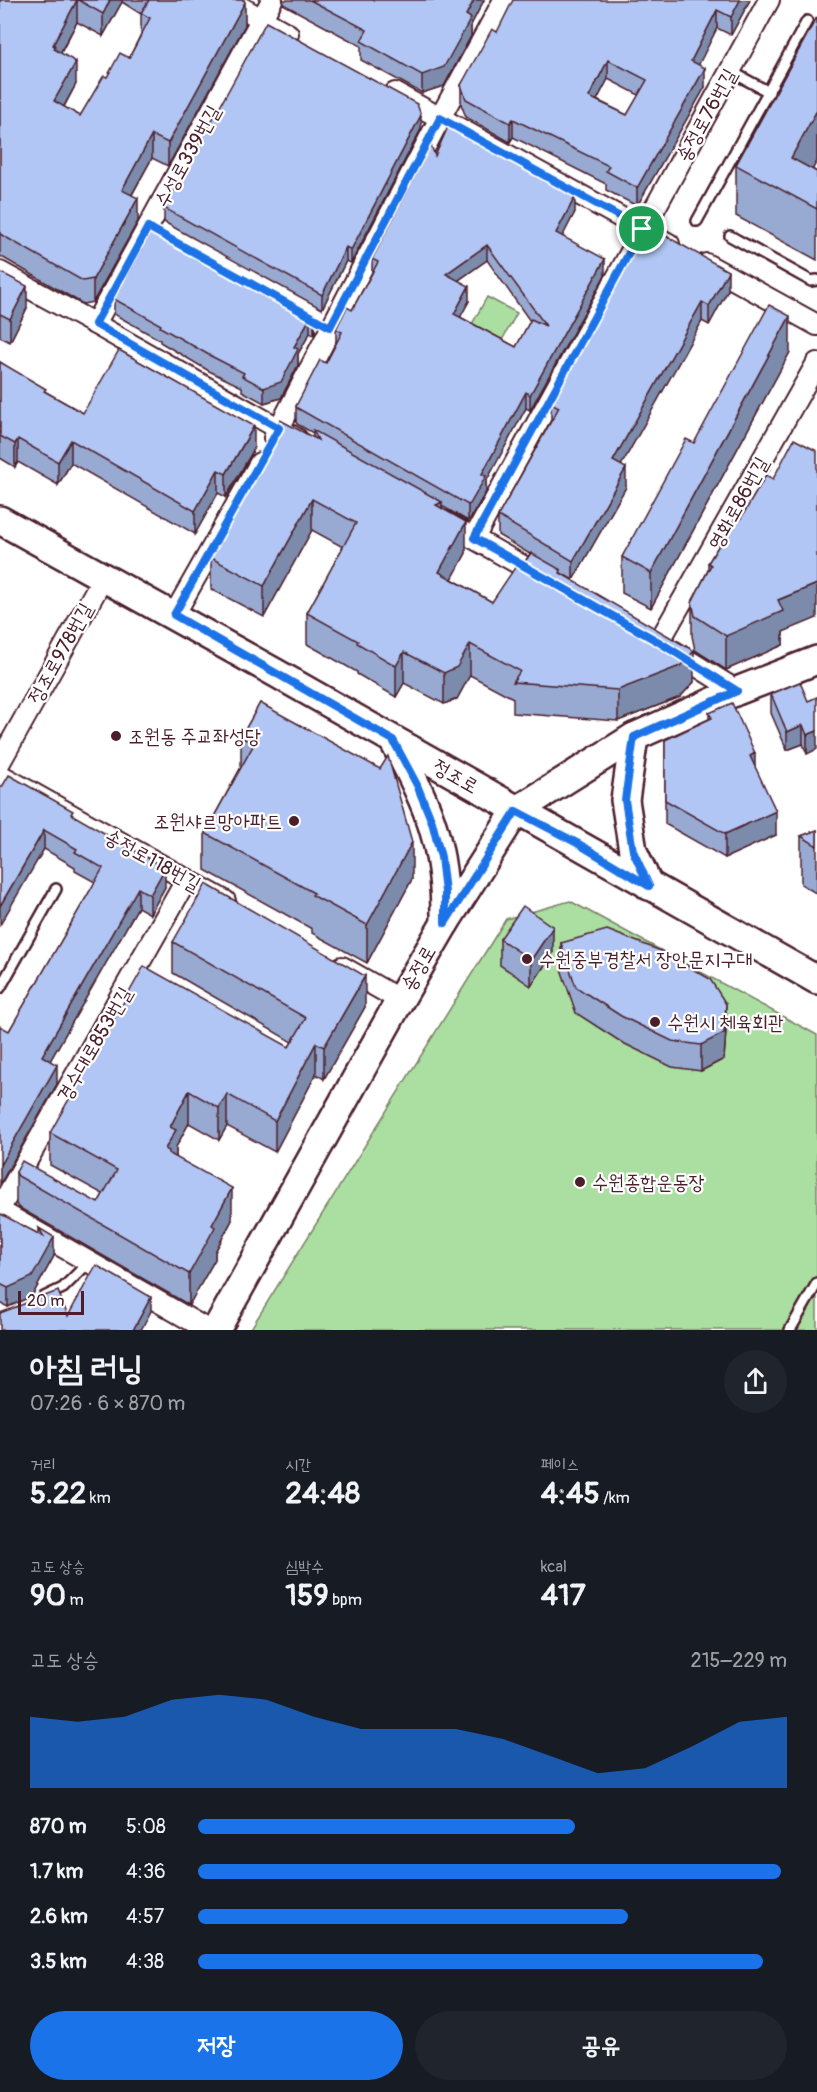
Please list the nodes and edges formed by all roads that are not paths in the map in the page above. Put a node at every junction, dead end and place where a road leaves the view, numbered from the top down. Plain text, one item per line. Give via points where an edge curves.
1 (228, 0) edge
2 (272, 0) edge
3 (504, 0) edge
4 (769, 0) edge
5 (261, 19) junction
6 (807, 21) dead end
7 (303, 42) edge
8 (730, 70) junction
9 (377, 83) edge
10 (769, 92) junction
11 (440, 118) junction
12 (697, 221) dead end
13 (148, 227) junction
14 (642, 229) junction
15 (730, 236) dead end
16 (168, 238) edge
17 (0, 273) edge
18 (817, 280) edge
19 (310, 316) edge
20 (95, 324) junction
21 (817, 325) edge
22 (330, 327) junction
23 (817, 363) edge
24 (279, 428) junction
25 (310, 446) edge
26 (423, 509) edge
27 (0, 520) edge
28 (474, 538) junction
29 (104, 576) junction
30 (567, 590) edge
31 (174, 615) junction
32 (639, 631) edge
33 (659, 642) junction
34 (817, 660) edge
35 (737, 691) junction
36 (634, 737) junction
37 (393, 740) junction
38 (0, 762) edge
39 (0, 775) edge
40 (516, 811) junction
41 (188, 879) junction
42 (649, 886) junction
43 (56, 889) dead end
44 (238, 908) edge
45 (445, 923) junction
46 (329, 959) edge
47 (815, 977) edge
48 (0, 988) edge
49 (399, 999) junction
50 (0, 1209) edge
51 (89, 1262) junction
52 (817, 1283) edge
53 (32, 1303) edge
54 (208, 1330) edge
55 (216, 1330) edge
56 (790, 1330) edge

1 - 5 street
2 - 5 street, 수성로339번길
3 - 11 street
4 - 8 street, 송정로76번길
5 - 7 street
5 - 13 street, 수성로339번길
6 - 10 lane
8 - 10 lane
8 - 14 street, 송정로76번길
9 - 11 street
10 - 12 lane
11 - 14 street
11 - 22 street
13 - 16 street
13 - 20 street, 수성로339번길
14 - 21 street
14 - 28 street, 송정로76번길
15 - 18 lane via 811,281
17 - 20 street
19 - 22 street
20 - 24 street
22 - 24 street
23 - 33 street, 영화로86번길
24 - 25 street
24 - 31 street
26 - 28 street
27 - 29 street, 정조로
28 - 30 street
29 - 31 street, 정조로
29 - 38 street, 정조로978번길
31 - 37 street, 정조로
32 - 33 street
33 - 35 street
34 - 35 street, 송정로
35 - 36 street, 송정로
36 - 40 street, 송정로
36 - 42 street via 625,800 633,851
37 - 40 street, 정조로
37 - 45 street via 432,822 441,857
39 - 41 street, 송정로118번길
40 - 42 street, 정조로
40 - 45 street, 송정로
41 - 44 street, 송정로118번길
41 - 50 street, 경수대로853번길
42 - 47 street, 정조로
43 - 48 lane
45 - 49 street, 송정로
46 - 49 street
49 - 55 street, 송정로
50 - 51 street
51 - 53 lane via 63,1288
51 - 54 street
52 - 56 lane

